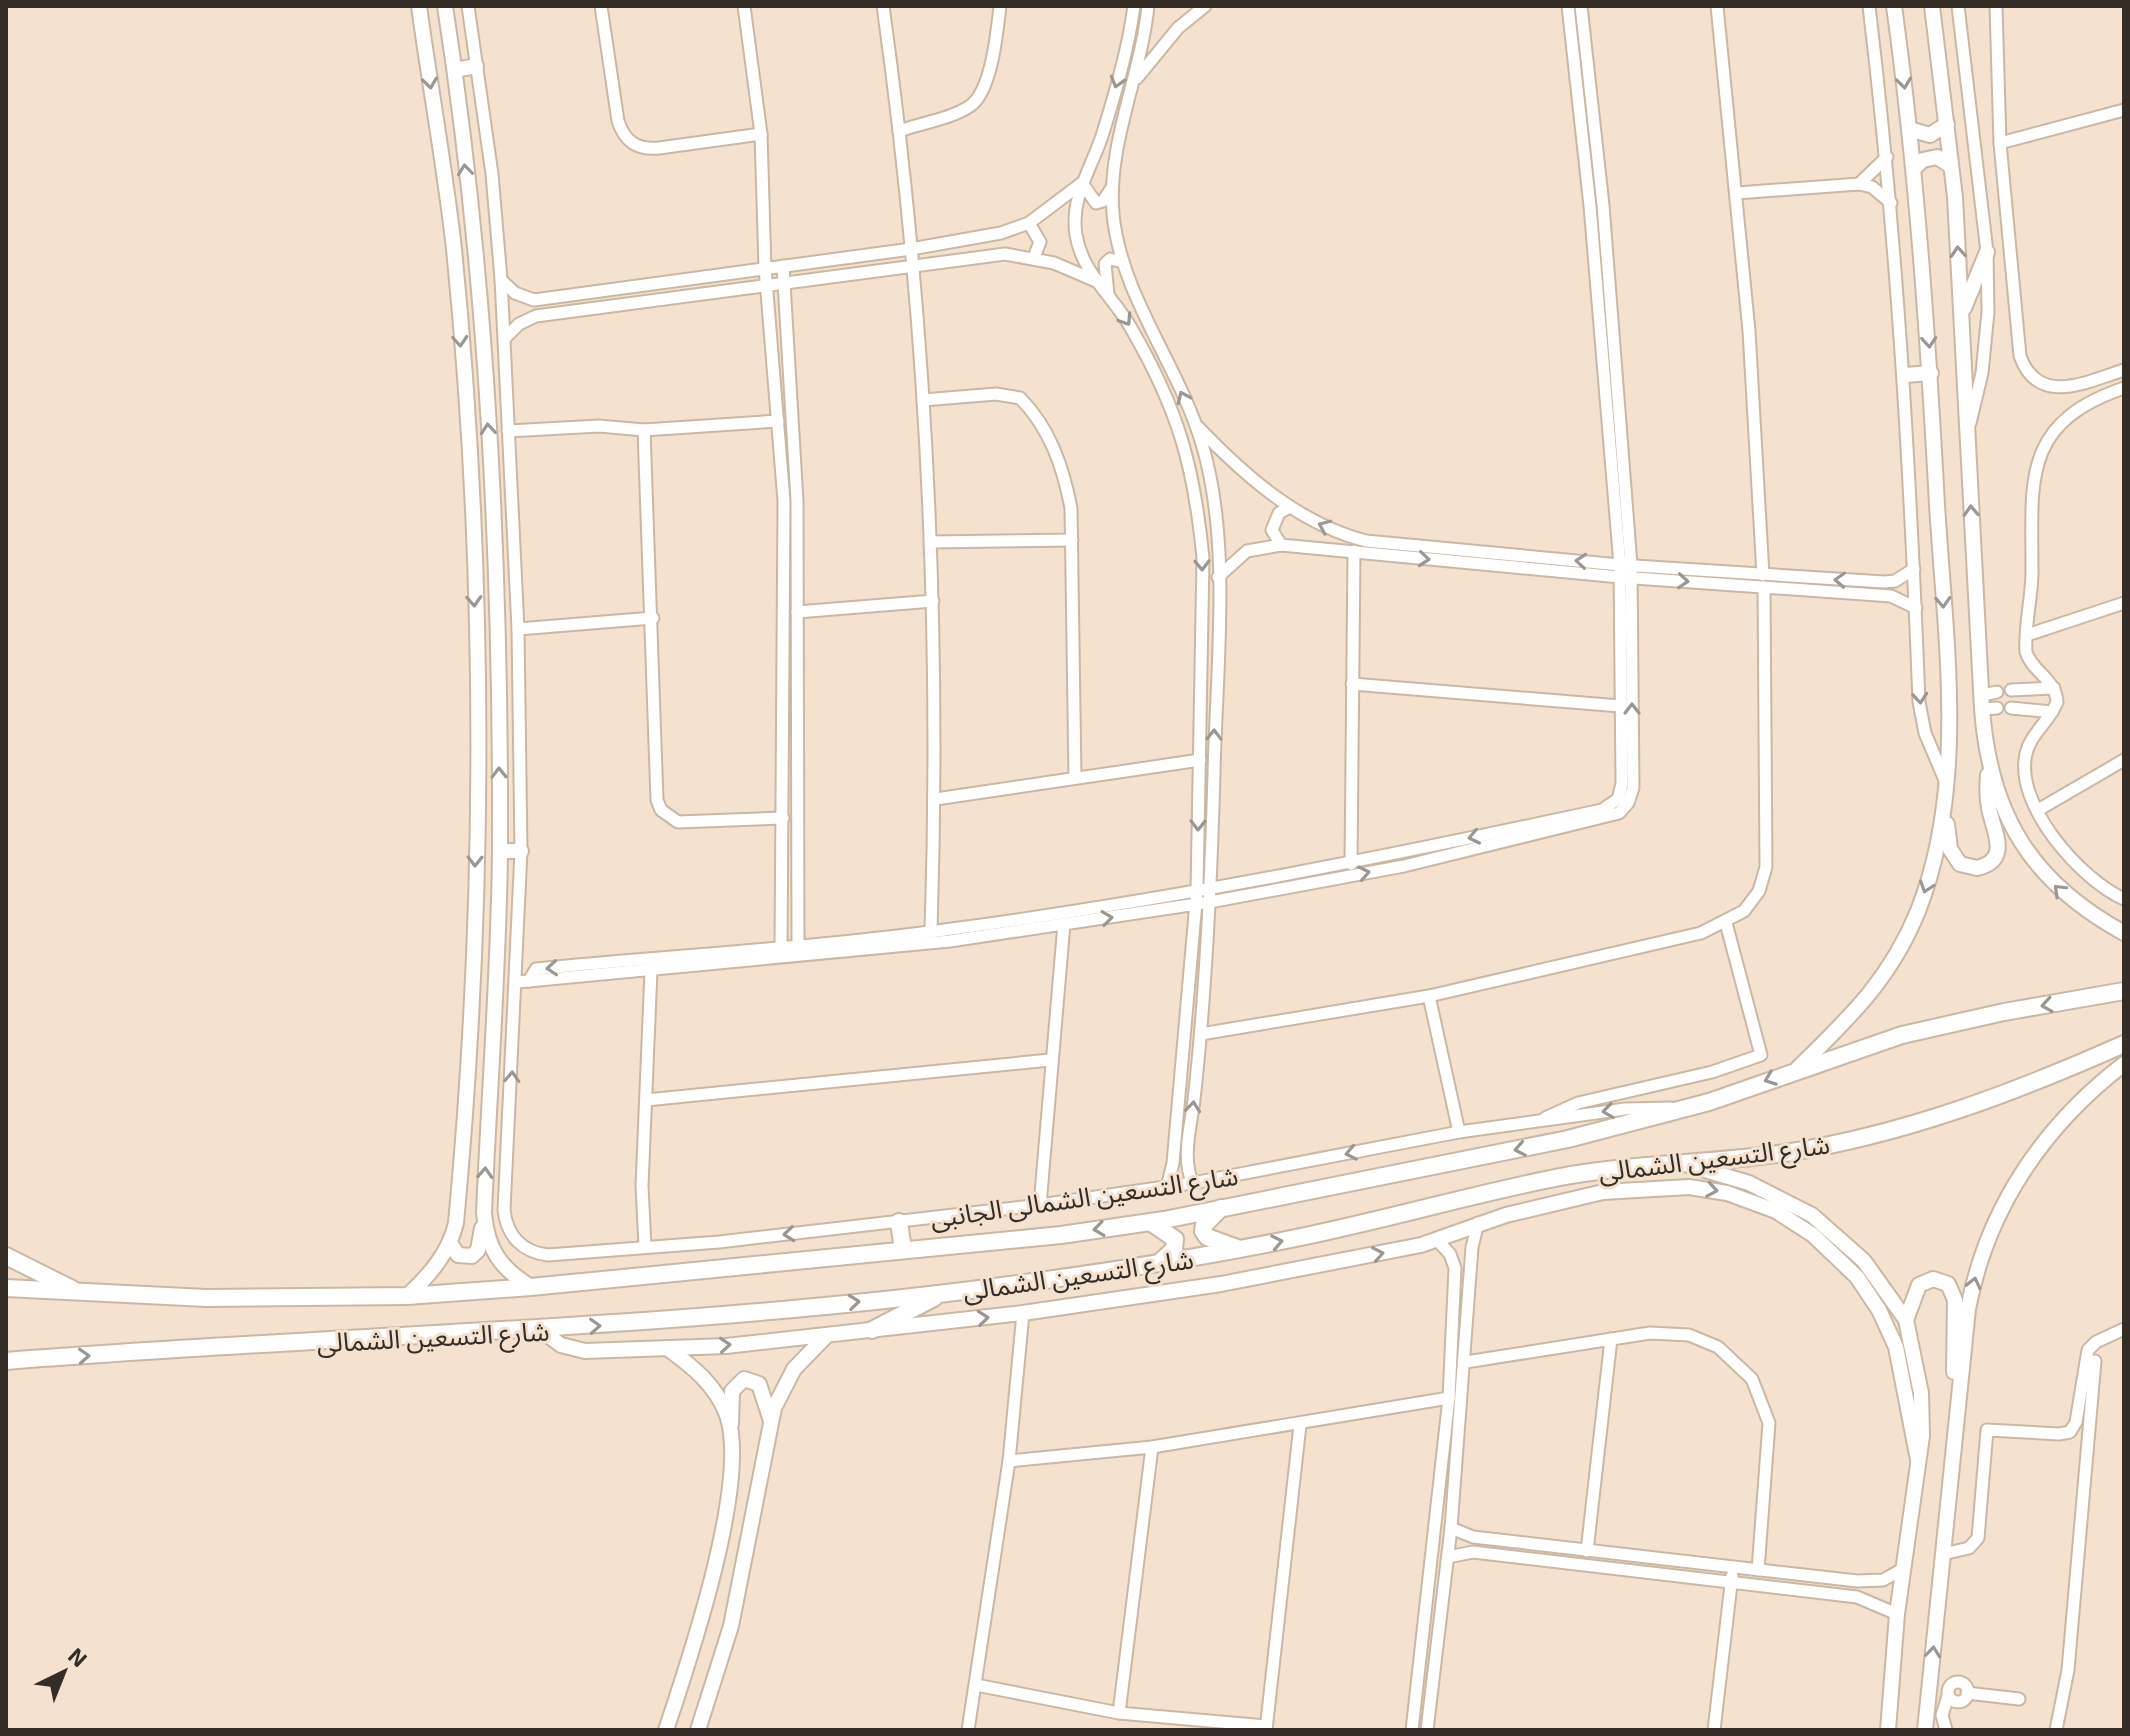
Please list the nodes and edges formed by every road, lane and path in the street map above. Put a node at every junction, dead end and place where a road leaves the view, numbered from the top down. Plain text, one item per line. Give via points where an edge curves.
1 (419, 6) edge
2 (445, 6) edge
3 (468, 6) edge
4 (601, 6) edge
5 (744, 6) edge
6 (883, 6) edge
7 (1000, 6) edge
8 (1134, 6) edge
9 (1148, 6) edge
10 (1568, 6) edge
11 (1581, 6) edge
12 (1717, 6) edge
13 (1869, 6) edge
14 (1894, 6) edge
15 (1932, 6) edge
16 (1996, 6) edge
17 (1202, 7) edge
18 (1960, 9) edge
19 (476, 66) junction
20 (455, 70) junction
21 (1132, 85) junction
22 (2124, 110) edge
23 (1947, 124) junction
24 (1909, 129) junction
25 (899, 131) junction
26 (761, 134) junction
27 (2000, 143) junction
28 (1887, 157) junction
29 (1951, 166) junction
30 (1914, 168) junction
31 (1082, 183) junction
32 (1859, 184) junction
33 (1113, 186) junction
34 (1737, 193) junction
35 (1891, 203) junction
36 (1596, 206) junction
37 (1029, 223) junction
38 (911, 249) junction
39 (1987, 252) junction
40 (1034, 257) junction
41 (1123, 262) junction
42 (783, 266) junction
43 (912, 266) junction
44 (765, 268) junction
45 (501, 279) junction
46 (1097, 282) junction
47 (784, 283) junction
48 (767, 285) junction
49 (1108, 296) junction
50 (1962, 312) junction
51 (505, 338) junction
52 (2124, 370) edge
53 (1931, 373) junction
54 (1905, 375) junction
55 (2124, 388) edge
56 (923, 400) junction
57 (778, 421) junction
58 (1197, 426) junction
59 (644, 430) junction
60 (508, 431) junction
61 (1968, 431) junction
62 (492, 482) junction
63 (469, 484) junction
64 (1290, 507) junction
65 (471, 520) junction
66 (495, 520) junction
67 (1072, 540) junction
68 (931, 542) junction
69 (1281, 545) junction
70 (1354, 551) junction
71 (1914, 569) junction
72 (1626, 571) junction
73 (1218, 577) junction
74 (1763, 581) junction
75 (933, 601) junction
76 (2124, 603) edge
77 (1916, 608) junction
78 (797, 612) junction
79 (653, 618) junction
80 (518, 629) junction
81 (2027, 635) junction
82 (1352, 684) junction
83 (2054, 688) junction
84 (2011, 690) dead end
85 (1620, 706) junction
86 (2011, 708) dead end
87 (2052, 712) junction
88 (1200, 760) junction
89 (2124, 760) edge
90 (1990, 765) junction
91 (1075, 778) junction
92 (1947, 785) junction
93 (936, 799) junction
94 (1945, 808) junction
95 (2038, 810) junction
96 (783, 818) junction
97 (500, 851) junction
98 (521, 851) junction
99 (1351, 864) junction
100 (1211, 889) junction
101 (1197, 891) junction
102 (2124, 899) edge
103 (1210, 902) junction
104 (1196, 904) junction
105 (1726, 923) junction
106 (1064, 924) junction
107 (931, 931) junction
108 (2124, 933) edge
109 (865, 944) junction
110 (798, 946) junction
111 (781, 948) junction
112 (651, 971) junction
113 (523, 982) junction
114 (2124, 991) edge
115 (1429, 996) junction
116 (1201, 1034) junction
117 (2124, 1044) edge
118 (1050, 1060) junction
119 (2124, 1064) edge
120 (1798, 1068) junction
121 (646, 1100) junction
122 (1685, 1108) junction
123 (1542, 1121) junction
124 (1459, 1132) junction
125 (1680, 1162) junction
126 (1193, 1183) junction
127 (1167, 1187) junction
128 (1040, 1205) junction
129 (1222, 1207) junction
130 (484, 1213) junction
131 (899, 1222) junction
132 (1150, 1222) junction
133 (1478, 1223) junction
134 (1438, 1241) junction
135 (450, 1243) junction
136 (645, 1246) junction
137 (1239, 1249) junction
138 (903, 1250) junction
139 (6, 1256) edge
140 (1158, 1263) junction
141 (531, 1287) junction
142 (6, 1288) edge
143 (944, 1293) junction
144 (85, 1294) junction
145 (407, 1296) junction
146 (1023, 1313) junction
147 (1906, 1320) junction
148 (2124, 1329) edge
149 (541, 1330) junction
150 (872, 1330) junction
151 (827, 1335) junction
152 (1611, 1339) junction
153 (666, 1348) junction
154 (2095, 1361) dead end
155 (1466, 1362) junction
156 (11, 1363) edge
157 (1959, 1395) junction
158 (1449, 1398) junction
159 (771, 1422) junction
160 (1300, 1425) junction
161 (730, 1427) junction
162 (1152, 1447) junction
163 (1918, 1460) junction
164 (1009, 1461) junction
165 (1451, 1528) junction
166 (1587, 1551) junction
167 (1943, 1554) junction
168 (1448, 1557) junction
169 (1733, 1568) junction
170 (1903, 1569) junction
171 (1758, 1570) junction
172 (1731, 1583) junction
173 (1897, 1614) junction
174 (976, 1685) junction
175 (1929, 1690) junction
176 (1956, 1696) junction
177 (2019, 1699) dead end
178 (1119, 1713) junction
179 (1266, 1728) edge
180 (1946, 1728) edge
181 (666, 1730) edge
182 (698, 1730) edge
183 (968, 1730) edge
184 (1412, 1730) edge
185 (1427, 1730) edge
186 (1714, 1730) edge
187 (1888, 1730) edge
188 (1925, 1730) edge
189 (2056, 1730) edge

1 -> 63 street via 453,244
2 - 20 street
3 - 19 street
4 - 26 street via 618,121 632,144 659,148
5 - 26 street
6 - 25 street
7 - 25 street via 978,100
8 -> 31 street via 1102,133
9 - 21 street
10 - 36 street
11 - 36 street
12 - 34 street
13 - 28 street
14 -> 24 street
15 - 23 street
16 - 27 street
17 - 21 street via 1167,40
18 - 39 street
19 - 20 street
19 - 45 street
62 -> 20 street
21 - 33 street
22 - 27 street
23 - 24 street via 1930,135
23 - 29 street
24 - 30 street
25 - 38 street
26 - 44 street
27 - 52 street via 2024,367 2038,383 2061,389
28 - 32 street
28 - 35 street
29 - 30 street via 1937,157
50 -> 29 street
30 -> 53 street
31 - 33 street via 1096,203
31 - 37 street
31 - 46 street via 1076,235
32 - 34 street
32 - 35 street via 1872,187
33 - 41 street
34 - 74 street
35 - 54 street
36 - 72 street
37 - 38 street
37 - 40 street via 1040,242
38 - 42 street
38 - 43 street
39 - 50 street
39 - 61 street via 1982,373
40 - 43 street via 1005,254
40 - 46 street
41 - 49 street via 1110,259 1105,264
58 -> 41 street
42 - 44 street
42 - 47 street
43 - 47 street
43 - 56 street
44 - 45 street via 534,300 515,293
44 - 48 street
45 - 51 street
46 - 49 street
47 - 48 street
47 - 78 street via 797,501
48 - 51 street via 536,316
48 - 57 street
49 -> 88 street via 1131,327 1176,418 1192,472 1203,558
50 - 61 street
51 - 60 street
53 - 54 street
53 -> 92 street via 1946,651
54 - 71 street
55 - 81 street via 2066,419 2037,458 2031,486
56 - 67 street via 996,394 1020,398 1061,465
56 - 68 street
57 - 59 street
57 - 96 street via 784,501
58 - 64 street
58 - 73 street via 1214,497
59 - 60 street via 599,426
59 - 79 street
60 - 80 street
90 -> 61 street
62 - 63 street via 479,488
62 - 66 street
63 - 65 street
64 - 69 street via 1274,520 1272,530
72 -> 64 street via 1366,541 1333,531
65 - 66 street via 480,514
65 -> 135 street via 477,763 473,984 456,1223
97 -> 66 street
67 - 68 street
67 - 91 street
68 - 75 street
69 - 70 street
69 - 73 street via 1247,551
70 -> 72 street
70 - 82 street
71 -> 74 street via 1884,582
71 - 77 street
72 - 74 street
72 - 85 street
103 -> 72 street via 1404,866 1619,813 1633,788
100 -> 73 street
74 - 77 street via 1891,596
74 - 105 street via 1766,867 1759,891
75 - 78 street
75 - 93 street
76 - 81 street
77 -> 92 street via 1919,702 1925,733
78 - 110 street
79 - 80 street
79 - 96 street via 661,810 688,823
80 - 98 street
81 - 83 street via 2028,658
82 - 85 street
82 - 99 street
83 - 84 street
83 - 87 street via 2057,702
85 -> 99 street via 1622,789 1611,806
86 - 87 street
87 - 95 street via 2025,759 2024,774
88 - 91 street
88 -> 101 street
89 - 95 street
90 - 94 street via 1987,797 1999,845 1988,864 1971,868 1956,860
108 -> 90 street via 2068,899 2040,871 2015,836
91 - 93 street
92 - 94 street
93 - 107 street
94 -> 120 street via 1917,913 1883,979 1866,1003
95 - 102 street via 2056,842 2081,870
96 - 111 street
97 - 98 street
130 -> 97 street
98 - 113 street
99 - 100 street
100 - 101 street
100 - 103 street
101 - 104 street
101 - 107 street
103 - 104 street
103 - 116 street
106 -> 104 street
104 - 127 street
105 - 115 street
105 - 123 street via 1761,1055 1712,1072 1578,1103
106 - 109 street
106 - 118 street
107 - 109 street
109 - 110 street
109 - 112 street
110 - 111 street
111 -> 113 street via 536,969
112 - 113 street
112 - 121 street
136 -> 113 street, شارع التسعين الشمالى الجانبى via 536,1254 516,1242 505,1222
114 -> 120 main road, شارع التسعين الشمالى via 1930,1028
115 - 116 street
115 - 124 street
126 -> 116 street via 1187,1161
117 - 125 main road, شارع التسعين الشمالى via 2005,1093 1881,1133 1782,1153
118 - 121 street
118 - 128 street
157 -> 119 street via 1972,1287 2001,1207 2065,1117
120 -> 122 main road, شارع التسعين الشمالى
121 - 136 street via 641,1200
122 -> 123 street, شارع التسعين الشمالى الجانبى via 1625,1109
122 -> 129 main road, شارع التسعين الشمالى via 1539,1145
123 - 124 street, شارع التسعين الشمالى الجانبى
124 -> 126 street, شارع التسعين الشمالى الجانبى
137 -> 125 main road, شارع التسعين الشمالى via 1556,1178
125 - 147 street via 1749,1183 1812,1215 1864,1261
126 - 127 street, شارع التسعين الشمالى الجانبى
127 - 128 street, شارع التسعين الشمالى الجانبى
128 - 131 street, شارع التسعين الشمالى الجانبى
129 - 132 main road, شارع التسعين الشمالى
129 - 137 main road via 1204,1225 1205,1234
130 - 135 street via 475,1254 462,1257
130 - 141 street via 490,1250 506,1270
131 -> 136 street, شارع التسعين الشمالى الجانبى
131 - 138 main road
132 -> 138 main road, شارع التسعين الشمالى
132 - 140 main road via 1175,1239 1174,1249
133 - 134 street
133 - 155 street
133 -> 163 street via 1556,1202 1650,1186 1708,1189 1776,1211 1829,1247 1879,1310 1901,1366
146 -> 134 street via 1221,1284
134 - 158 street via 1455,1268
135 - 145 street
137 - 140 main road, شارع التسعين الشمالى
138 - 141 main road, شارع التسعين الشمالى
139 - 144 main road
140 - 143 main road, شارع التسعين الشمالى
141 - 145 main road, شارع التسعين الشمالى
142 - 144 main road, شارع التسعين الشمالى
149 -> 143 main road, شارع التسعين الشمالى
143 - 150 main road
144 - 145 main road, شارع التسعين الشمالى
150 -> 146 street
146 - 164 street
147 - 157 street via 1923,1282 1938,1279 1952,1288 1953,1368
147 - 163 street via 1921,1393
148 - 167 street via 2088,1350 2070,1432 1987,1430 1978,1538 1969,1548
149 - 153 street via 561,1345 585,1351
156 -> 149 main road, شارع التسعين الشمالى
150 - 151 street
153 -> 151 street
151 - 159 street via 794,1369
152 - 155 street
152 - 166 street
152 - 171 street via 1689,1335 1718,1347 1752,1379 1763,1400 1770,1443
153 - 161 street via 710,1386
154 - 189 street via 2068,1670
155 - 165 street
157 - 167 street
158 - 160 street
158 - 184 street
159 - 161 street via 759,1384 744,1379 732,1391
159 - 182 street via 731,1626
160 - 162 street
160 - 179 street
161 - 181 street via 731,1466 720,1536
162 - 164 street
162 - 178 street
163 - 170 street
164 - 174 street
165 - 166 street via 1473,1537
165 - 168 street
166 - 169 street
175 -> 167 street
168 - 172 street via 1473,1552
168 - 185 street
169 - 171 street
169 - 172 street
170 - 171 street via 1872,1582
170 - 173 street
172 - 173 street via 1857,1597
172 - 186 street
173 - 187 street
174 - 178 street
174 - 183 street
175 - 176 street
175 - 188 street
176 - 177 street
176 - 180 street via 1942,1715
178 - 179 street

